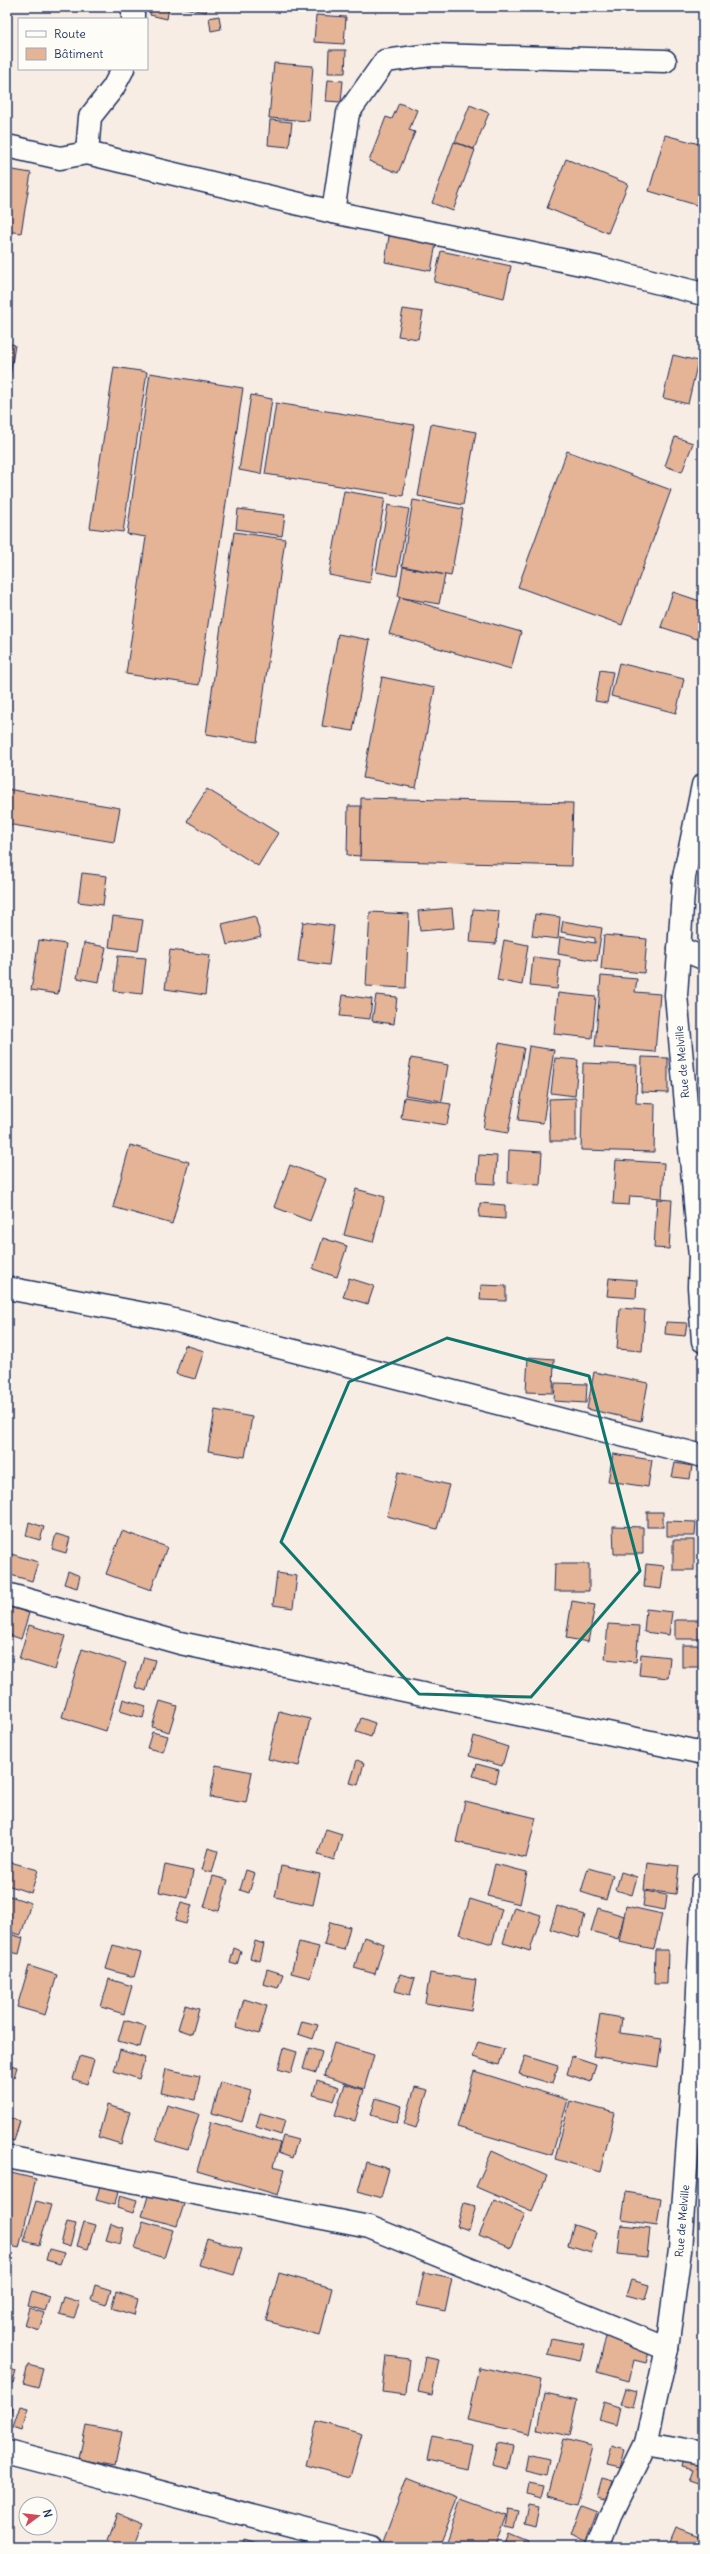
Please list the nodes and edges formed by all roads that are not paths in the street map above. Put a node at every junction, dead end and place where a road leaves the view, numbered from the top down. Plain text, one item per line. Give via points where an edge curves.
1 (133, 7) edge
2 (133, 18) edge
3 (665, 61) dead end
4 (122, 70) edge
5 (7, 146) edge
6 (87, 153) junction
7 (333, 212) junction
8 (703, 294) edge
9 (703, 785) edge
10 (679, 948) junction
11 (703, 958) edge
12 (7, 1288) edge
13 (703, 1340) edge
14 (703, 1456) edge
15 (7, 1594) edge
16 (703, 1753) edge
17 (703, 1882) edge
18 (7, 2157) edge
19 (667, 2349) junction
20 (646, 2443) junction
21 (7, 2452) edge
22 (703, 2453) edge
23 (371, 2547) edge
24 (598, 2547) edge

1 - 2 street
3 - 7 street via 431,55 385,60 348,114
4 - 6 street via 113,88 90,117
5 - 6 street via 60,158
6 - 7 street
7 - 8 street via 600,268
9 - 10 street, Rue de Melville via 684,877
10 - 11 street
10 - 13 street, Rue de Melville via 676,995 700,1257 699,1288
12 - 14 street via 166,1318
15 - 16 street via 180,1643
17 - 19 street, Rue de Melville via 696,2032 680,2250
18 - 19 street via 369,2227
19 - 20 street, Rue de Melville
20 - 22 street
20 - 24 street, Rue de Melville via 610,2516
21 - 23 street

